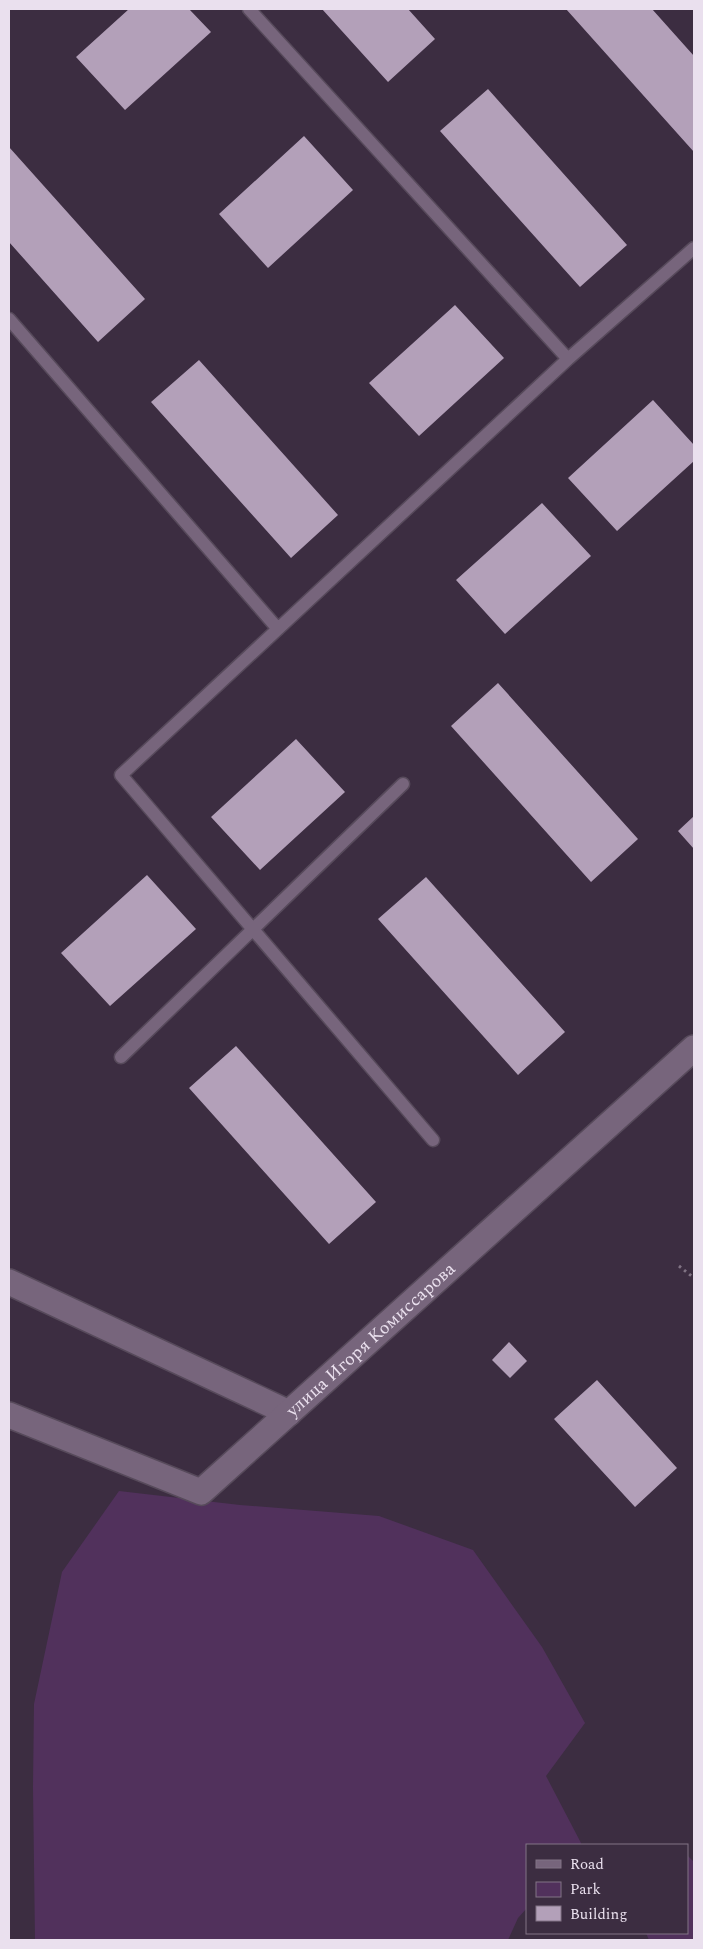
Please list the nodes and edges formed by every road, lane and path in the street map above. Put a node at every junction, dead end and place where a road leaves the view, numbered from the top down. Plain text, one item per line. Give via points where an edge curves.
1 (249, 9) edge
2 (694, 248) edge
3 (9, 319) edge
4 (568, 359) junction
5 (278, 629) junction
6 (403, 784) dead end
7 (253, 930) junction
8 (694, 1048) edge
9 (121, 1057) dead end
10 (433, 1140) dead end
11 (679, 1266) dead end
12 (694, 1278) edge
13 (9, 1282) edge
14 (289, 1413) junction
15 (9, 1415) edge

1 - 4 lane
2 - 4 lane
3 - 5 lane
4 - 5 lane
5 - 7 lane via 121,775
6 - 7 lane
7 - 9 lane
7 - 10 lane
8 - 14 street, улица Игоря Комиссарова
11 - 12 path
13 - 14 street
14 - 15 street, улица Игоря Комиссарова via 201,1492

